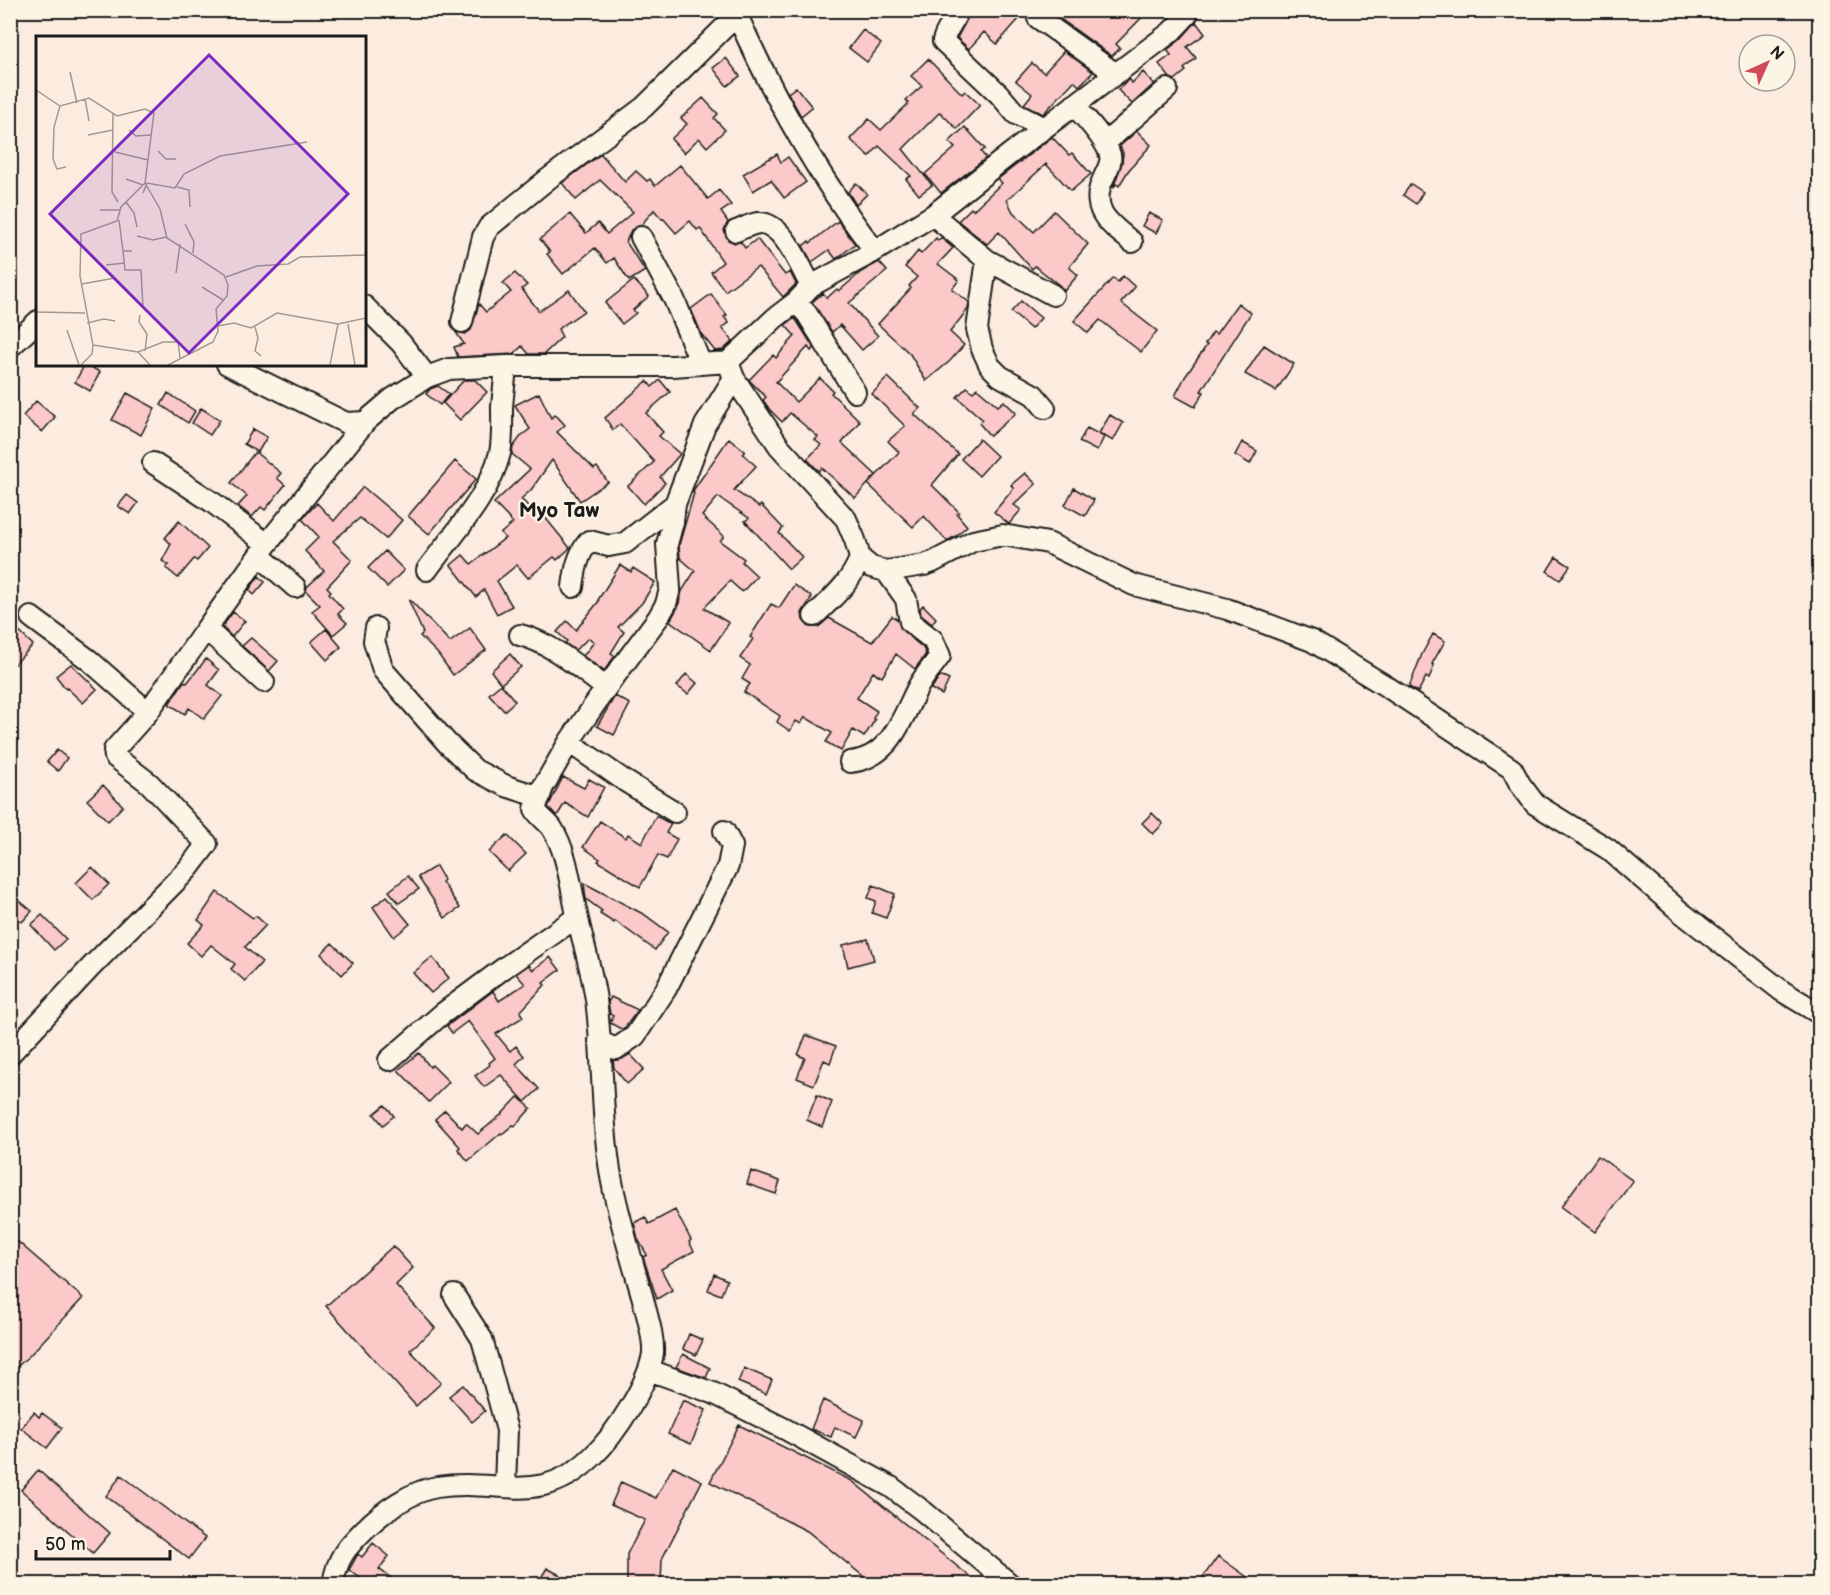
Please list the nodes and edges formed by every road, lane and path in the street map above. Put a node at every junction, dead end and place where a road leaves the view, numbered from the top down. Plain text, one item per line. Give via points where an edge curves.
1 (958, 10) edge
2 (1036, 10) edge
3 (1185, 10) edge
4 (740, 13) edge
5 (1116, 74) junction
6 (1167, 89) dead end
7 (1074, 105) junction
8 (1044, 128) junction
9 (1105, 143) junction
10 (933, 215) junction
11 (736, 231) dead end
12 (641, 237) dead end
13 (1132, 242) dead end
14 (875, 251) junction
15 (987, 260) junction
16 (811, 286) junction
17 (1053, 295) dead end
18 (796, 302) junction
19 (366, 308) edge
20 (462, 322) dead end
21 (36, 323) edge
22 (10, 347) edge
23 (701, 364) junction
24 (231, 366) edge
25 (506, 366) junction
26 (731, 370) junction
27 (427, 377) junction
28 (855, 392) dead end
29 (1045, 408) dead end
30 (365, 422) junction
31 (153, 463) dead end
32 (675, 504) junction
33 (263, 550) junction
34 (860, 558) junction
35 (427, 570) dead end
36 (886, 571) junction
37 (294, 587) dead end
38 (573, 587) dead end
39 (814, 616) dead end
40 (31, 617) dead end
41 (376, 628) dead end
42 (206, 629) junction
43 (519, 635) dead end
44 (264, 682) dead end
45 (606, 688) junction
46 (148, 712) junction
47 (569, 742) junction
48 (850, 762) dead end
49 (540, 797) junction
50 (675, 812) dead end
51 (724, 831) dead end
52 (577, 917) junction
53 (1820, 1014) edge
54 (599, 1041) junction
55 (10, 1054) edge
56 (389, 1060) dead end
57 (454, 1295) dead end
58 (649, 1370) junction
59 (505, 1487) junction
60 (333, 1584) edge
61 (1010, 1584) edge

1 - 8 street via 943,41 1016,114
2 - 5 street via 1038,18
3 - 5 street via 1187,15 1171,32
4 - 14 street via 760,67 818,171
4 - 20 street via 644,107 489,227 483,237
5 - 7 street
6 - 9 street
7 - 8 street
7 - 9 street
8 - 10 street
9 - 13 street via 1111,162 1100,184 1099,207 1111,226
10 - 14 street
10 - 15 street
11 - 16 street via 757,223 771,224 782,235
12 - 23 street via 674,299
14 - 16 street
15 - 17 street
15 - 29 street via 976,329 982,349 1000,376 1034,395
16 - 18 street
18 - 26 street via 775,318
18 - 28 street
19 - 27 street via 401,342
21 - 22 street
23 - 25 street
23 - 26 street
24 - 30 street via 346,423
25 - 27 street via 449,369
25 - 35 street via 503,432 491,479
26 - 32 street
26 - 34 street via 779,446 846,519
27 - 30 street
30 - 33 street
31 - 33 street via 212,502
32 - 38 street via 625,543 609,546 589,541 575,567
32 - 45 street via 667,544 670,589 666,604
33 - 37 street
33 - 42 street
34 - 36 street via 871,567
34 - 39 street via 844,586
36 - 48 street via 906,599 910,622 933,640 940,656 920,684 887,746 863,761
36 - 53 street via 933,562 974,541 1003,535 1048,543 1134,585 1227,609 1312,640 1512,769 1535,804 1608,849 1737,956
40 - 46 street via 89,660
41 - 49 street via 374,641 382,670 447,743 476,770 506,786
42 - 44 street
42 - 46 street
43 - 45 street via 537,639
45 - 47 street
46 - 55 street via 114,750 115,757 148,783 207,844 188,869
47 - 49 street
47 - 50 street
49 - 52 street via 535,810 551,827 559,845
51 - 54 street via 732,846 728,866 666,989 635,1036 616,1048
52 - 54 street via 597,1005
52 - 56 street via 451,1007
54 - 58 street via 607,1155 649,1323 653,1350
57 - 59 street via 482,1339 507,1430
58 - 59 street via 614,1432 592,1457 566,1478 545,1486
58 - 61 street via 713,1393 891,1487
59 - 60 street via 434,1487 408,1497 375,1519 345,1549 335,1567

